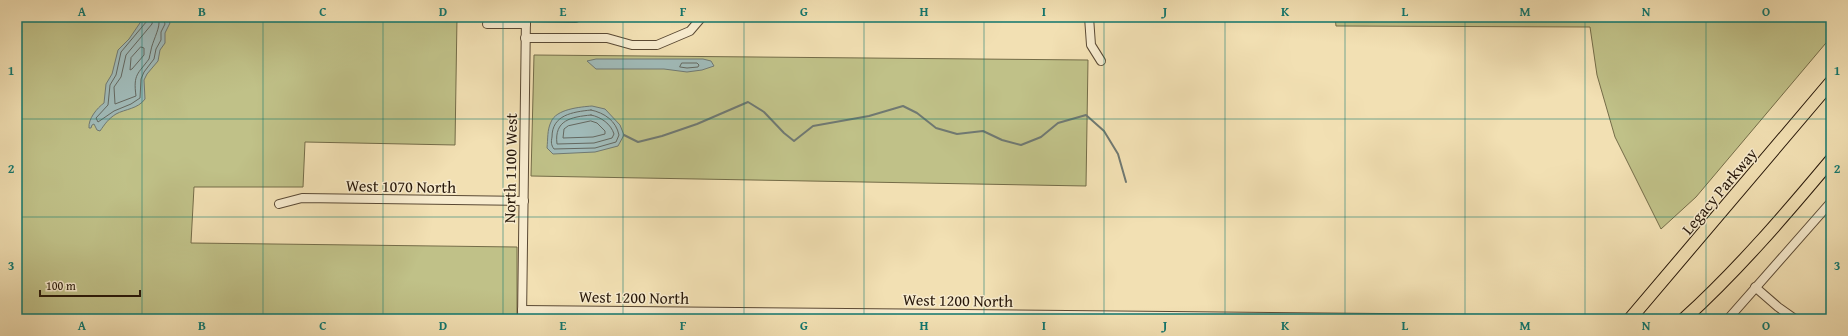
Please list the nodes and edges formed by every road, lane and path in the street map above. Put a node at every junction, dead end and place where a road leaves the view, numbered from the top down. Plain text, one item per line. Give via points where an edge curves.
1 (702, 17) edge
2 (883, 17) edge
3 (892, 17) edge
4 (1089, 17) edge
5 (576, 18) dead end
6 (526, 20) edge
7 (487, 24) dead end
8 (525, 38) junction
9 (1102, 61) dead end
10 (1831, 82) edge
11 (1831, 160) edge
12 (524, 201) junction
13 (1831, 202) edge
14 (279, 204) dead end
15 (1755, 287) junction
16 (522, 310) junction
17 (522, 319) edge
18 (1490, 319) edge
19 (1630, 319) edge
20 (1684, 319) edge
21 (1728, 319) edge
22 (1795, 319) edge

1 - 8 street via 690,32 657,45 632,45 607,38
2 - 3 street
4 - 9 street via 1091,45
5 - 6 street
6 - 7 street
6 - 8 street, North 1100 West
8 - 12 street, North 1100 West
10 - 19 highway, Legacy Parkway
11 - 20 highway via 1795,204
12 - 14 street, West 1070 North via 302,198
12 - 16 street, North 1100 West
13 - 15 street
15 - 21 street
15 - 22 street
16 - 17 street, North 1100 West
16 - 18 street, West 1200 North

